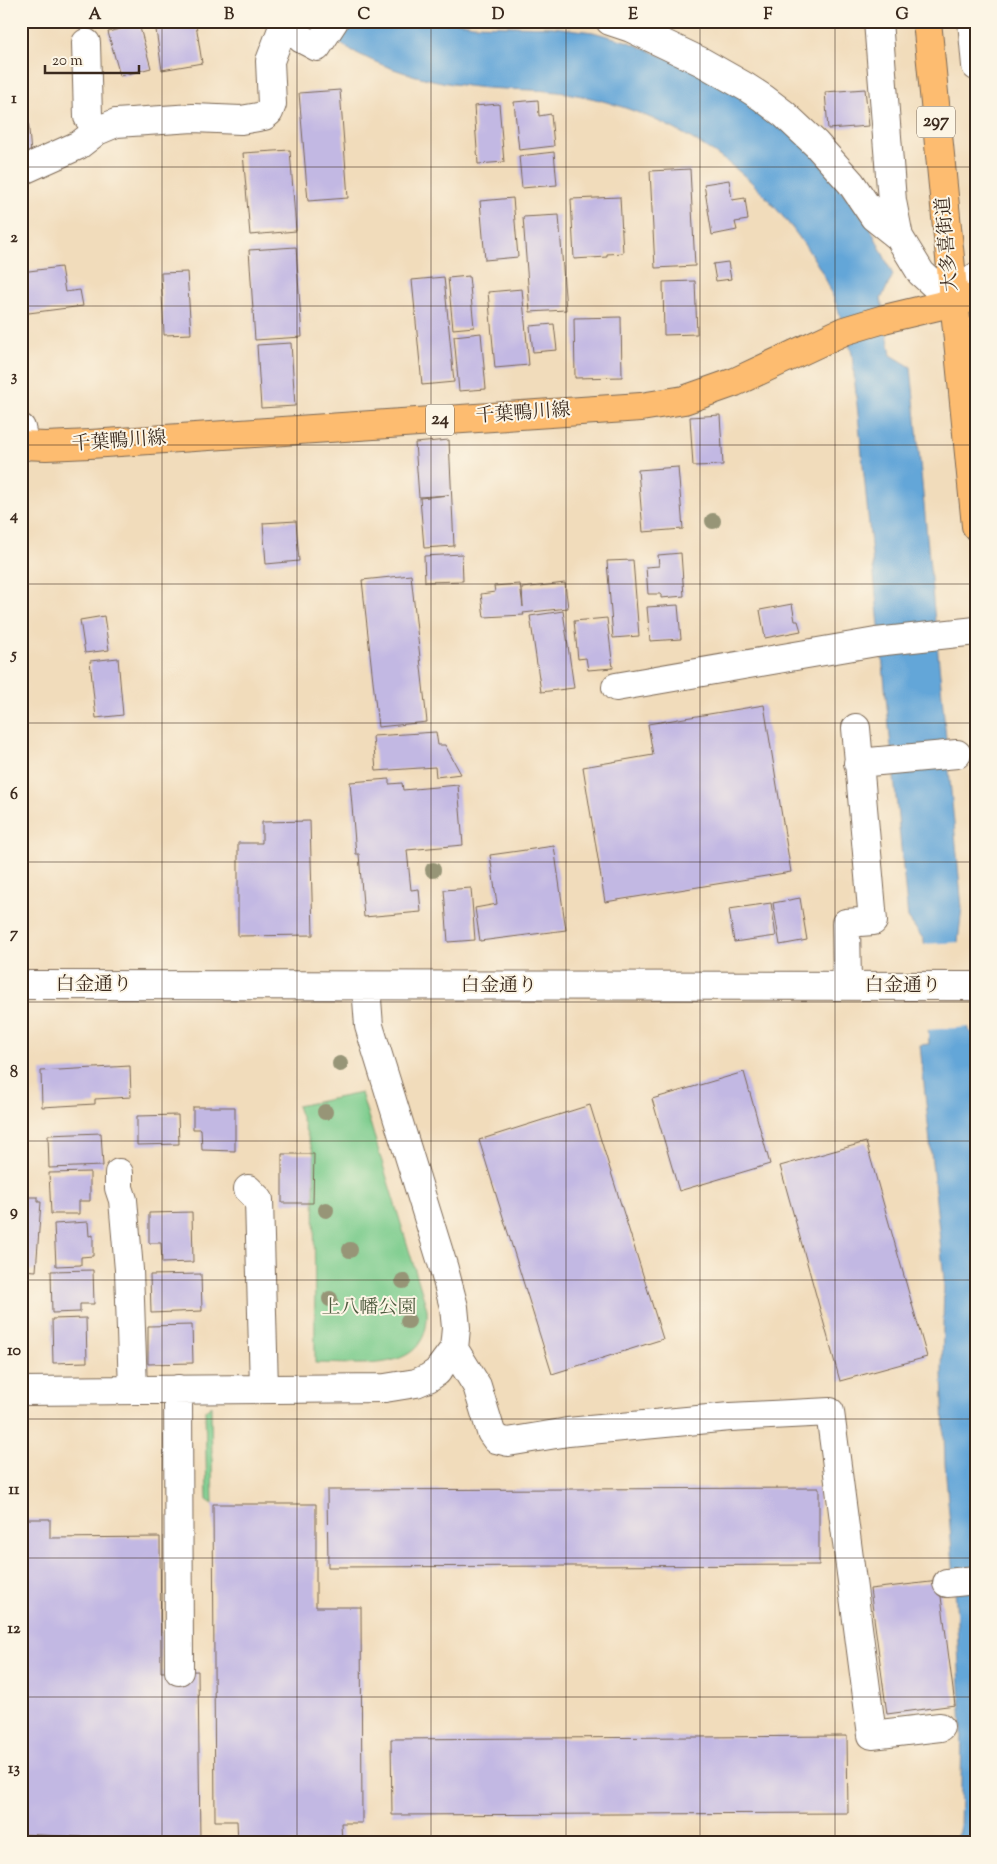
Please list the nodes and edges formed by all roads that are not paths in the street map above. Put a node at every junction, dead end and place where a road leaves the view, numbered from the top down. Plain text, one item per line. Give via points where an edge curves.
1 (334, 21) edge
2 (610, 21) edge
3 (878, 21) edge
4 (927, 21) edge
5 (972, 21) edge
6 (283, 23) edge
7 (86, 43) dead end
8 (976, 66) edge
9 (97, 131) junction
10 (21, 171) edge
11 (899, 236) junction
12 (976, 277) edge
13 (964, 300) edge
14 (22, 440) edge
15 (976, 526) edge
16 (976, 631) edge
17 (616, 687) dead end
18 (856, 728) dead end
19 (953, 754) dead end
20 (858, 763) junction
21 (21, 984) edge
22 (366, 986) junction
23 (847, 986) junction
24 (972, 986) edge
25 (119, 1173) dead end
26 (248, 1189) dead end
27 (454, 1349) junction
28 (264, 1388) junction
29 (178, 1389) junction
30 (133, 1390) junction
31 (21, 1391) edge
32 (976, 1580) edge
33 (947, 1583) dead end
34 (179, 1671) dead end
35 (940, 1727) dead end

1 - 6 street via 317,47
2 - 11 street via 702,62 763,98 816,144 851,183 874,217
3 - 11 street via 892,201
4 - 13 main road, 大多喜街道 / 297 via 946,222
5 - 8 street
6 - 9 street via 270,61 272,104 264,116 241,120 193,118 116,123
7 - 9 street via 88,116
9 - 10 street via 79,145
11 - 13 street via 921,273
12 - 13 street
13 - 14 main road, 千葉鴨川線 / 24 via 884,318 844,331 735,382 684,400 641,407 90,444
13 - 15 main road, 大多喜街道 / 297
16 - 17 street via 876,642
18 - 20 street
19 - 20 street
20 - 23 street via 873,921 846,923
21 - 22 street, 白金通り
22 - 23 street, 白金通り
22 - 27 street via 369,1026 454,1307
23 - 24 street, 白金通り
25 - 30 street via 129,1270
26 - 28 street via 259,1200
27 - 28 street via 437,1372 405,1386
27 - 35 street via 477,1386 490,1432 496,1439 508,1442 568,1432 768,1414 830,1412 872,1735
28 - 29 street
29 - 30 street
29 - 34 street
30 - 31 street
32 - 33 street

